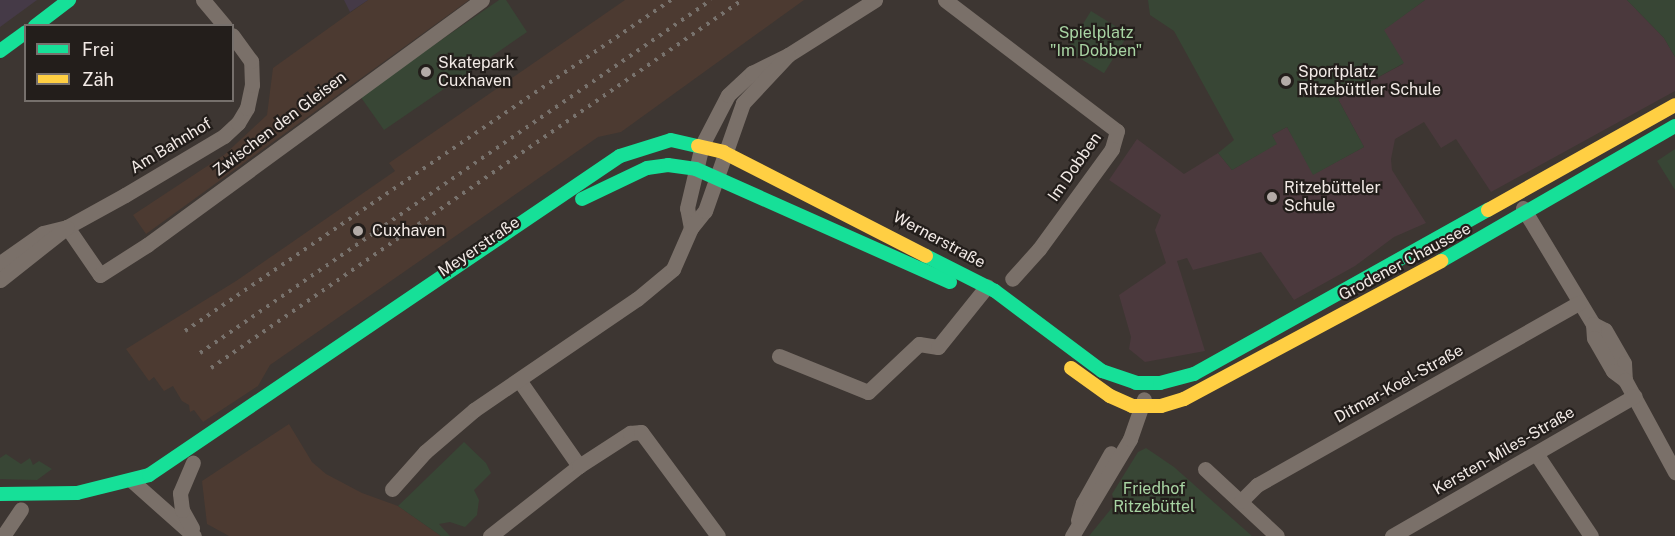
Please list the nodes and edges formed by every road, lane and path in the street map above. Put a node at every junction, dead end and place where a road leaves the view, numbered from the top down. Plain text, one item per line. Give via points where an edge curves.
1 (69, 0) edge
2 (203, 0) edge
3 (482, 0) edge
4 (875, 0) edge
5 (945, 0) edge
6 (38, 24) edge
7 (223, 24) edge
8 (24, 33) edge
9 (234, 38) edge
10 (0, 51) edge
11 (788, 55) junction
12 (1675, 105) edge
13 (1675, 126) edge
14 (702, 145) junction
15 (723, 152) junction
16 (696, 169) junction
17 (716, 176) junction
18 (1515, 195) junction
19 (1525, 212) junction
20 (67, 227) junction
21 (691, 228) junction
22 (10, 261) edge
23 (1012, 279) dead end
24 (0, 280) edge
25 (984, 292) junction
26 (1579, 303) junction
27 (779, 356) dead end
28 (519, 380) junction
29 (1148, 383) junction
30 (1634, 396) junction
31 (1142, 407) junction
32 (1537, 455) junction
33 (193, 464) junction
34 (579, 466) junction
35 (1204, 469) dead end
36 (1675, 472) edge
37 (145, 482) junction
38 (392, 489) dead end
39 (0, 494) edge
40 (1241, 501) junction
41 (0, 507) edge
42 (21, 509) junction
43 (1074, 534) edge
44 (3, 536) edge
45 (195, 536) edge
46 (490, 536) edge
47 (718, 536) edge
48 (1277, 536) edge
49 (1392, 536) edge
50 (1591, 536) edge

1 - 6 main road
2 - 7 street
3 - 20 street, Zwischen den Gleisen via 147,245 100,275
4 - 11 street
5 - 23 street, Im Dobben via 1117,131 1116,143 1107,156
8 - 10 main road
9 - 20 street, Am Bahnhof via 251,61 252,85 247,108 238,123 211,144
11 - 14 street via 752,73 728,94
11 - 15 street via 743,103
12 - 18 main road, Grodener Chaussee
13 - 19 main road, Grodener Chaussee
14 - 15 main road, Wernerstraße
14 - 16 street
14 - 37 main road, Meyerstraße via 671,140 620,156
15 - 17 street
15 - 25 main road, Wernerstraße
16 - 17 main road, Meyerstraße
16 - 21 street via 687,208
16 - 33 main road, Meyerstraße via 663,165 607,184
17 - 21 street via 705,211
17 - 25 main road, Wernerstraße
18 - 19 street
18 - 29 main road, Grodener Chaussee via 1194,374 1172,382
19 - 26 street
19 - 31 main road, Grodener Chaussee via 1433,267 1194,394 1161,406
20 - 22 street, Am Bahnhof via 43,233
21 - 28 street via 678,263 667,276
22 - 24 street, Am Bahnhof
25 - 27 street via 938,347 919,344 868,392
25 - 29 main road, Wernerstraße via 1102,371
25 - 31 main road, Wernerstraße via 1099,389 1117,400
26 - 30 street via 1593,324 1605,330 1619,354 1625,380
26 - 40 street, Ditmar-Koel-Straße via 1257,485
28 - 34 street
28 - 38 street via 474,410 425,452
29 - 31 street
30 - 32 street, Kersten-Miles-Straße
30 - 36 street
31 - 43 street via 1130,439
32 - 49 street, Kersten-Miles-Straße
32 - 50 street
33 - 37 main road, Meyerstraße
33 - 45 street via 180,493 182,510
34 - 46 street
34 - 47 street via 630,433 641,432
35 - 40 street
37 - 39 main road via 77,493
37 - 42 main road via 79,506
37 - 45 street
40 - 48 street
41 - 42 main road
42 - 44 street

